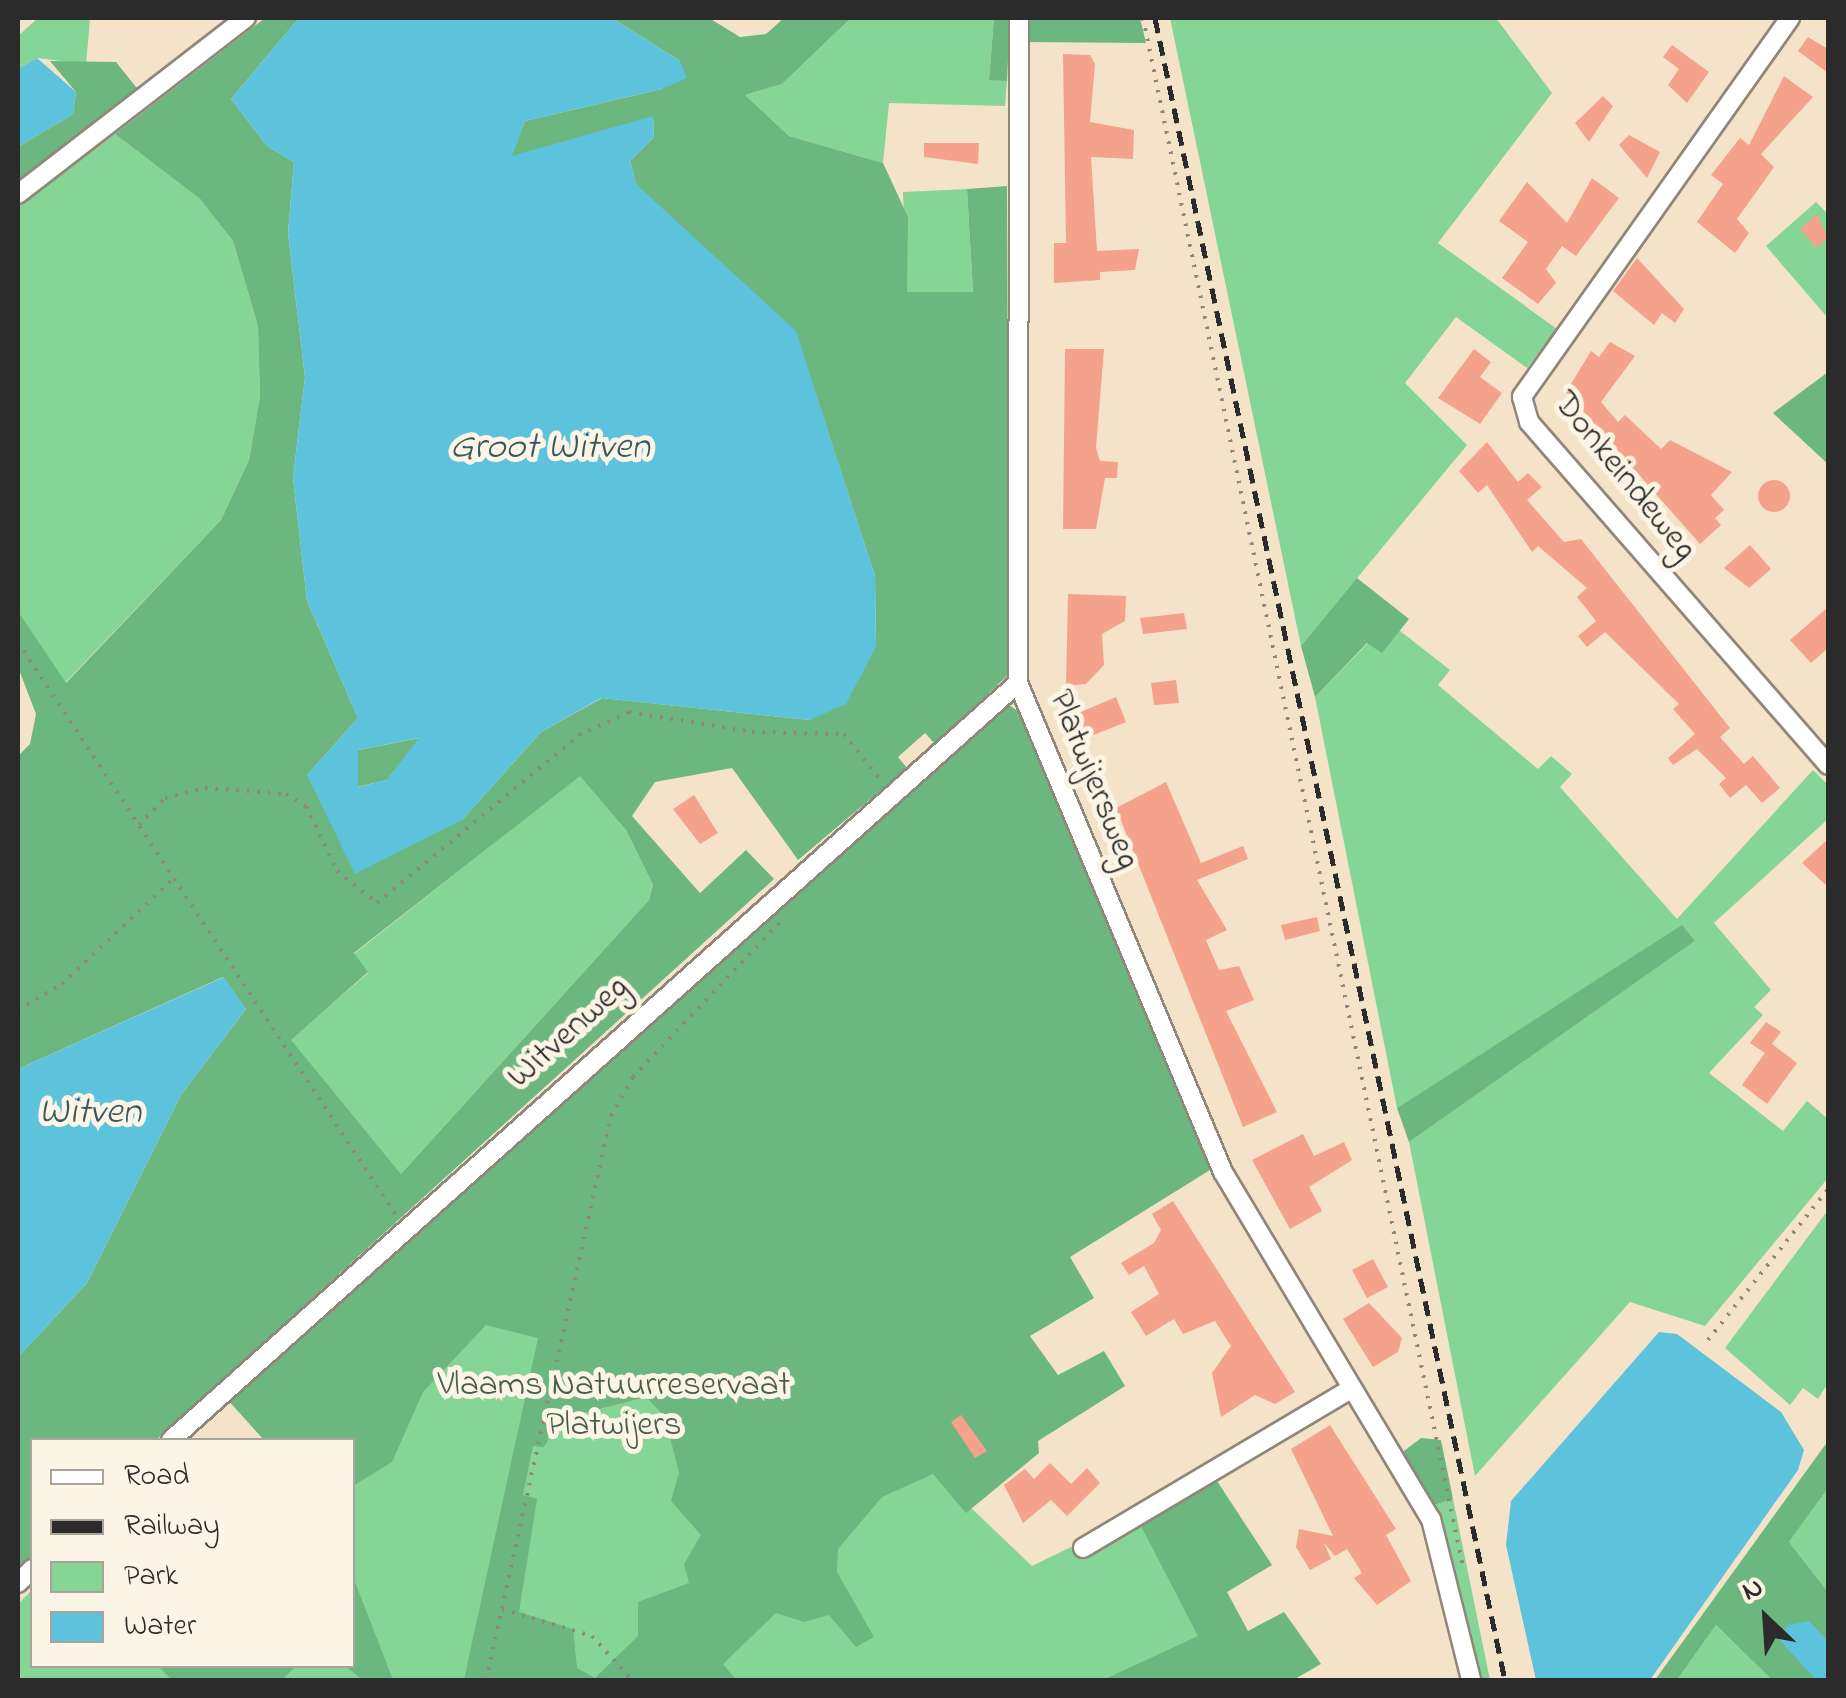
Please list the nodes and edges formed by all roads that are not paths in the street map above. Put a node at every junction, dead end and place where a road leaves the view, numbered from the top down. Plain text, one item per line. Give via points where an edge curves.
1 (246, 18) edge
2 (1019, 18) edge
3 (1790, 18) edge
4 (18, 194) edge
5 (1018, 683) junction
6 (1828, 765) edge
7 (1352, 1388) junction
8 (173, 1438) edge
9 (1083, 1548) dead end
10 (1471, 1680) edge

1 - 4 street
2 - 5 street, Platwijersweg
3 - 6 street, Donkeindeweg via 1522,397 1529,422
5 - 7 street, Platwijersweg via 1223,1172
5 - 8 street, Witvenweg
7 - 9 street
7 - 10 street, Platwijersweg via 1431,1519

